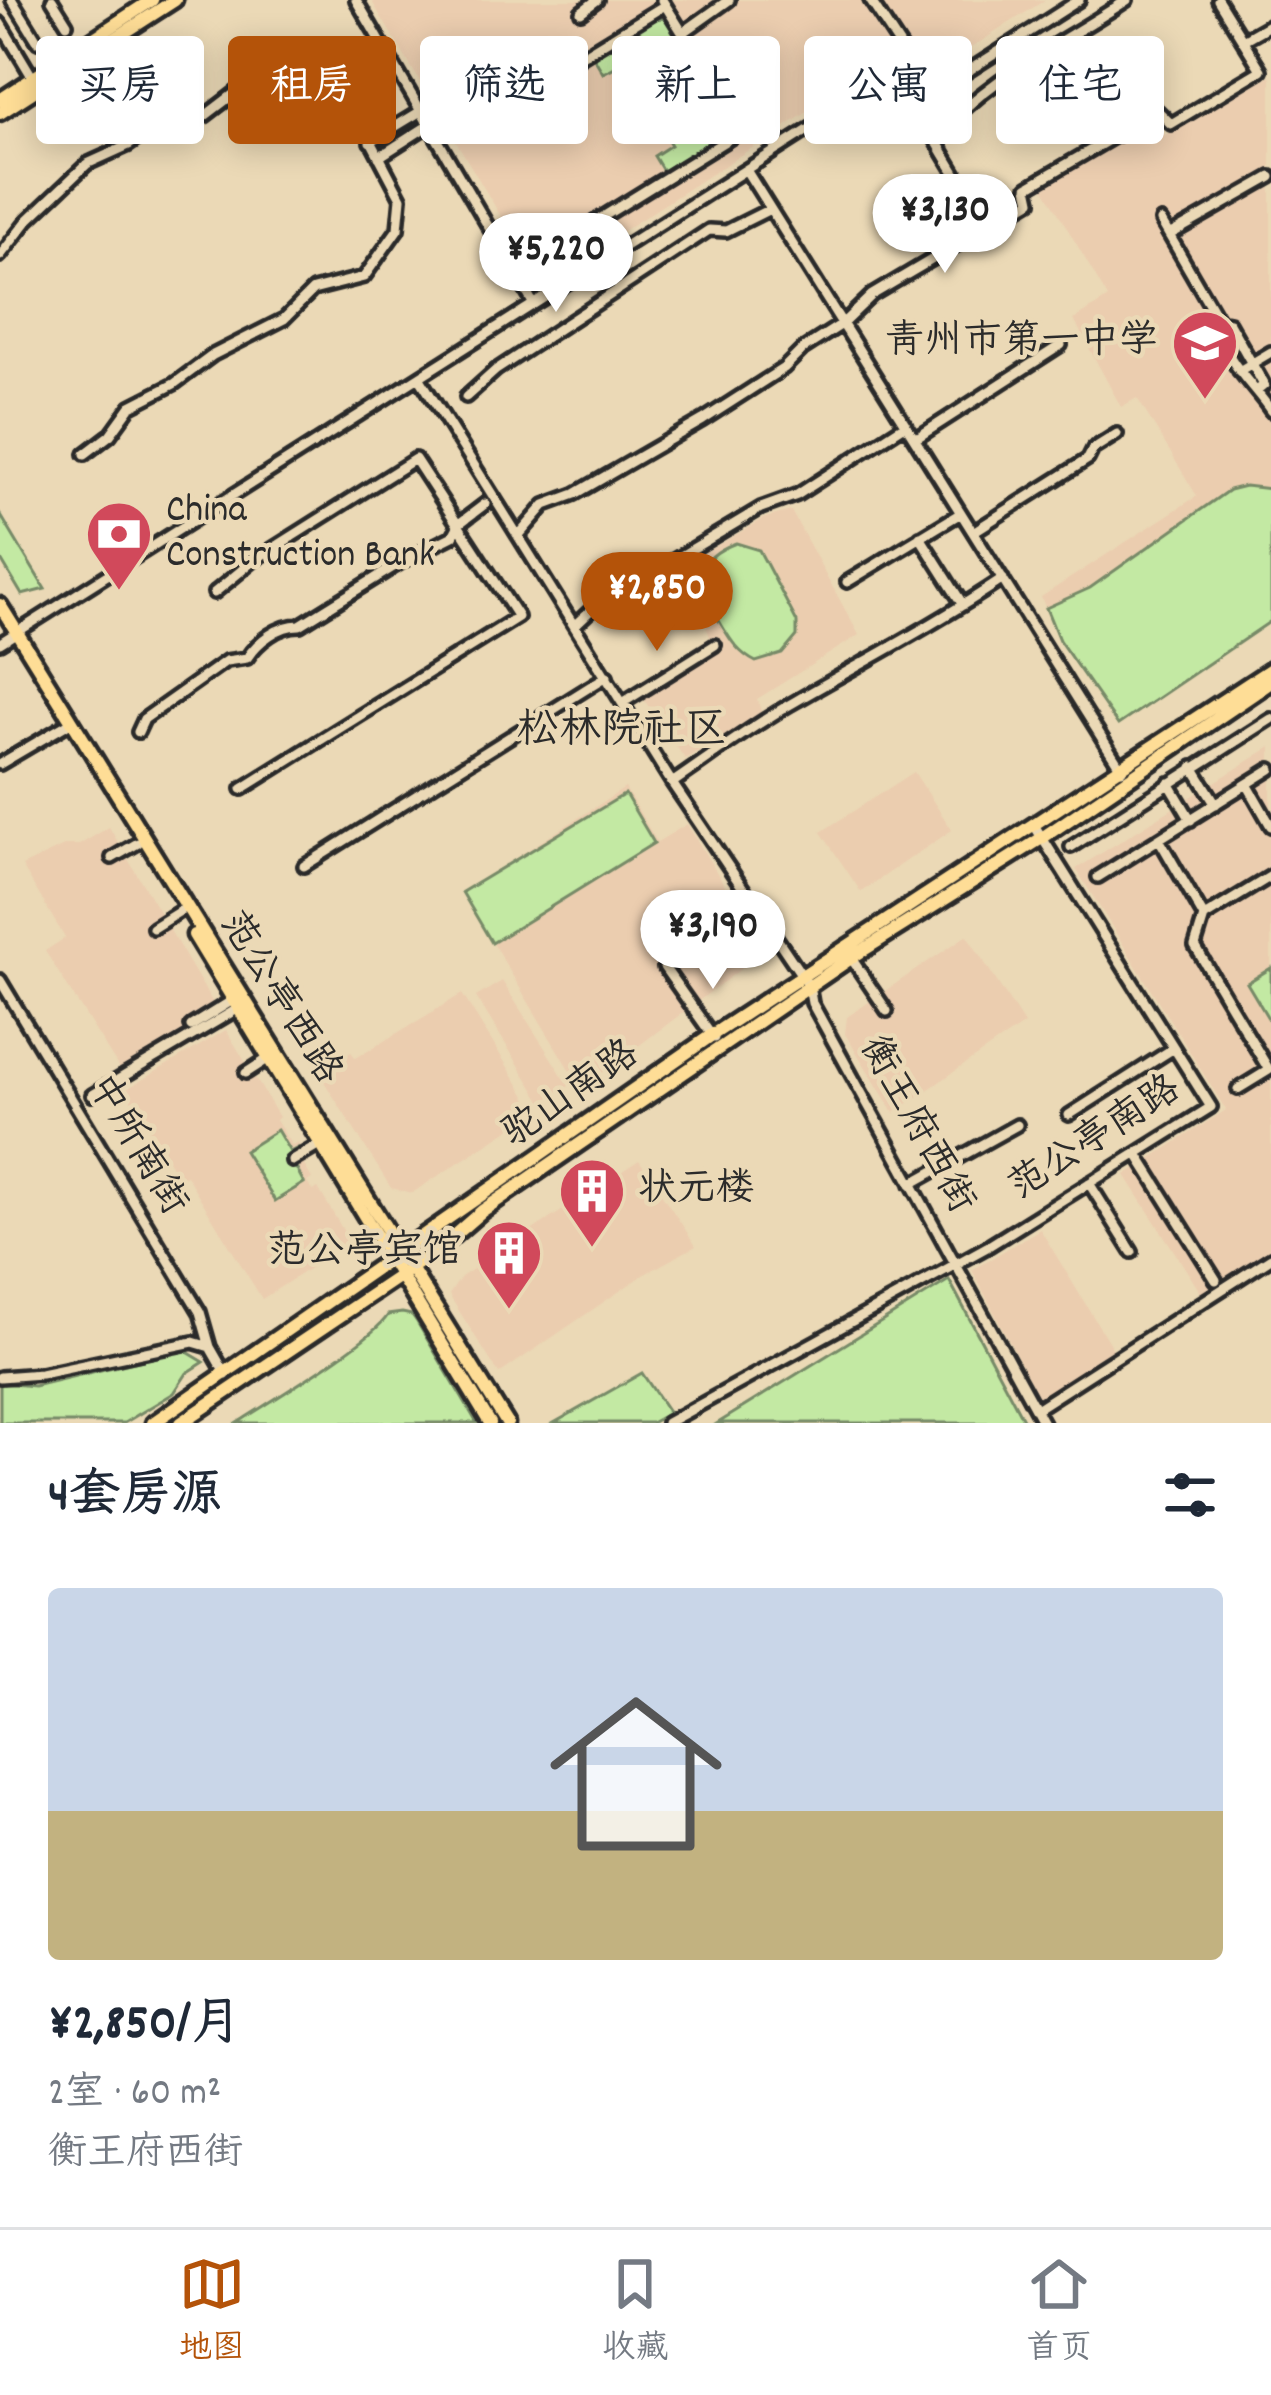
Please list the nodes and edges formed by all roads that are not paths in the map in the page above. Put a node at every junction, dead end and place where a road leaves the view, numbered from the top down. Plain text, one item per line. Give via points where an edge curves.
1 (12, 0) edge
2 (52, 0) edge
3 (152, 0) edge
4 (175, 0) edge
5 (356, 0) edge
6 (597, 0) edge
7 (728, 0) edge
8 (870, 0) edge
9 (1079, 0) edge
10 (1127, 0) edge
11 (1218, 0) edge
12 (664, 2) edge
13 (580, 12) dead end
14 (0, 23) edge
15 (1271, 23) edge
16 (67, 24) dead end
17 (684, 32) junction
18 (894, 36) edge
19 (36, 39) edge
20 (1243, 40) junction
21 (588, 50) edge
22 (972, 69) edge
23 (33, 78) junction
24 (228, 98) edge
25 (0, 100) edge
26 (420, 109) edge
27 (0, 113) edge
28 (420, 131) edge
29 (804, 133) edge
30 (371, 144) edge
31 (440, 144) edge
32 (380, 157) junction
33 (746, 170) junction
34 (1271, 177) edge
35 (770, 209) junction
36 (1161, 221) dead end
37 (988, 227) junction
38 (1169, 235) junction
39 (550, 249) dead end
40 (0, 256) edge
41 (533, 303) junction
42 (1219, 321) junction
43 (842, 324) junction
44 (1061, 345) dead end
45 (1271, 352) edge
46 (1252, 363) junction
47 (1239, 370) junction
48 (418, 376) junction
49 (1258, 391) junction
50 (466, 397) dead end
51 (1271, 411) edge
52 (905, 424) junction
53 (1117, 434) dead end
54 (915, 439) junction
55 (85, 454) dead end
56 (485, 504) dead end
57 (961, 513) junction
58 (460, 523) junction
59 (973, 532) junction
60 (519, 535) junction
61 (920, 537) junction
62 (1003, 579) junction
63 (847, 582) dead end
64 (214, 592) dead end
65 (0, 605) edge
66 (963, 605) junction
67 (0, 616) edge
68 (575, 625) junction
69 (10, 637) edge
70 (715, 645) dead end
71 (1271, 668) edge
72 (608, 676) junction
73 (1271, 682) edge
74 (624, 702) junction
75 (1271, 719) edge
76 (66, 725) junction
77 (138, 732) dead end
78 (1174, 763) dead end
79 (0, 764) edge
80 (1193, 767) junction
81 (1271, 769) edge
82 (1125, 773) junction
83 (1181, 775) junction
84 (672, 783) junction
85 (1169, 783) junction
86 (1247, 784) junction
87 (242, 789) dead end
88 (1216, 804) junction
89 (1191, 820) junction
90 (1034, 825) junction
91 (1271, 826) edge
92 (1042, 838) junction
93 (1160, 839) junction
94 (138, 843) junction
95 (1071, 847) dead end
96 (112, 858) dead end
97 (304, 866) dead end
98 (1271, 876) edge
99 (1098, 877) dead end
100 (180, 911) junction
101 (1204, 917) junction
102 (153, 928) dead end
103 (851, 958) junction
104 (664, 967) dead end
105 (0, 980) edge
106 (805, 981) junction
107 (236, 1004) junction
108 (887, 1011) dead end
109 (190, 1025) dead end
110 (712, 1035) junction
111 (721, 1048) junction
112 (1174, 1048) junction
113 (269, 1058) junction
114 (1270, 1069) edge
115 (246, 1072) dead end
116 (1238, 1089) dead end
117 (92, 1095) dead end
118 (1069, 1115) dead end
119 (1017, 1125) dead end
120 (321, 1144) junction
121 (1137, 1154) junction
122 (292, 1161) dead end
123 (1089, 1183) junction
124 (910, 1184) junction
125 (1132, 1252) dead end
126 (396, 1255) junction
127 (1271, 1258) edge
128 (957, 1262) junction
129 (406, 1271) junction
130 (1216, 1280) dead end
131 (209, 1347) junction
132 (226, 1376) junction
133 (0, 1377) edge
134 (1036, 1409) junction
135 (186, 1420) edge
136 (153, 1423) edge
137 (490, 1423) edge
138 (507, 1423) edge
139 (667, 1423) edge
140 (1043, 1423) edge

1 - 19 street
2 - 16 street
3 - 23 main road
4 - 27 main road
5 - 26 street
6 - 13 street
7 - 17 street
8 - 18 street
9 - 22 street
10 - 37 street via 999,81 935,139
11 - 20 street
12 - 17 street
12 - 21 street
14 - 23 street
15 - 20 street
17 - 39 street via 743,130
20 - 37 street via 1261,70 1172,124 1158,111 1028,187 1031,202
23 - 25 main road
24 - 40 street via 205,116 159,124 87,164
28 - 32 street
29 - 33 street
30 - 32 street
31 - 41 street
32 - 55 street via 401,198 398,229 364,277 314,290 284,319 131,406
33 - 35 street
33 - 41 street
34 - 38 street
35 - 43 street
35 - 50 street via 726,231 709,230
36 - 38 street
37 - 43 street via 872,295
38 - 42 street
41 - 48 street
42 - 46 street via 1229,323
42 - 47 street
43 - 52 street
43 - 60 street via 703,420 545,505
44 - 54 street
45 - 46 street
46 - 47 street
46 - 49 street via 1264,385
47 - 49 street
48 - 60 street, 衡王府西街
48 - 69 street
49 - 51 street
52 - 54 street
52 - 68 street
53 - 59 street
54 - 57 street
56 - 58 street
57 - 59 street
57 - 61 street
58 - 64 street via 415,459
58 - 77 street via 453,536 255,645 248,658 226,661 144,719
58 - 87 street via 518,617
59 - 62 street
60 - 68 street, 衡王府西街
61 - 63 street
61 - 66 street
62 - 66 street
62 - 82 street
65 - 69 main road, 范公亭西路
66 - 84 street
67 - 69 main road, 范公亭西路
68 - 72 street, 衡王府西街
69 - 76 main road, 范公亭西路
69 - 126 main road, 范公亭西路
70 - 74 street
71 - 82 main road, 驼山南路
72 - 74 street, 衡王府西街
72 - 97 street
73 - 82 main road, 驼山南路
74 - 84 street, 衡王府西街
75 - 80 street
76 - 79 street
76 - 94 main road, 范公亭西路
78 - 83 street
80 - 83 street
80 - 88 street
81 - 86 street
82 - 90 main road, 驼山南路
82 - 92 main road, 驼山南路
83 - 85 street
84 - 106 street, 衡王府西街
85 - 89 street
85 - 95 street
86 - 88 street
86 - 91 street
88 - 89 street
89 - 93 street
90 - 92 street, 范公亭南路
90 - 106 main road, 驼山南路
92 - 103 main road, 驼山南路
92 - 112 street, 范公亭南路
93 - 99 street
93 - 101 street
94 - 96 street
94 - 100 main road, 范公亭西路
98 - 101 street
100 - 102 street
100 - 107 main road, 范公亭西路
101 - 114 street via 1195,946
103 - 106 main road, 驼山南路
103 - 108 street
104 - 110 street
105 - 131 street, 中所南街 via 200,1312
106 - 110 main road, 驼山南路
106 - 111 main road, 驼山南路
106 - 124 street, 衡王府西街
107 - 109 street
107 - 113 main road, 范公亭西路
107 - 117 street
110 - 111 street
110 - 126 main road, 驼山南路
111 - 129 main road, 驼山南路
112 - 118 street
112 - 121 street, 范公亭南路 via 1211,1108
113 - 115 street
113 - 120 main road, 范公亭西路
114 - 116 street
119 - 124 street
120 - 122 street
120 - 126 main road, 范公亭西路
121 - 123 street, 范公亭南路
121 - 130 street
123 - 125 street
123 - 128 street, 范公亭南路
124 - 128 street, 衡王府西街
126 - 129 main road, 范公亭西路
126 - 132 main road, 驼山南路
127 - 134 street
128 - 134 street, 衡王府西街
128 - 139 street, 范公亭南路
129 - 135 main road, 驼山南路
129 - 137 main road, 范公亭西路
129 - 138 main road, 范公亭西路
131 - 132 street, 中所南街
131 - 133 street via 184,1343
132 - 136 main road, 驼山南路
134 - 140 street, 衡王府西街

